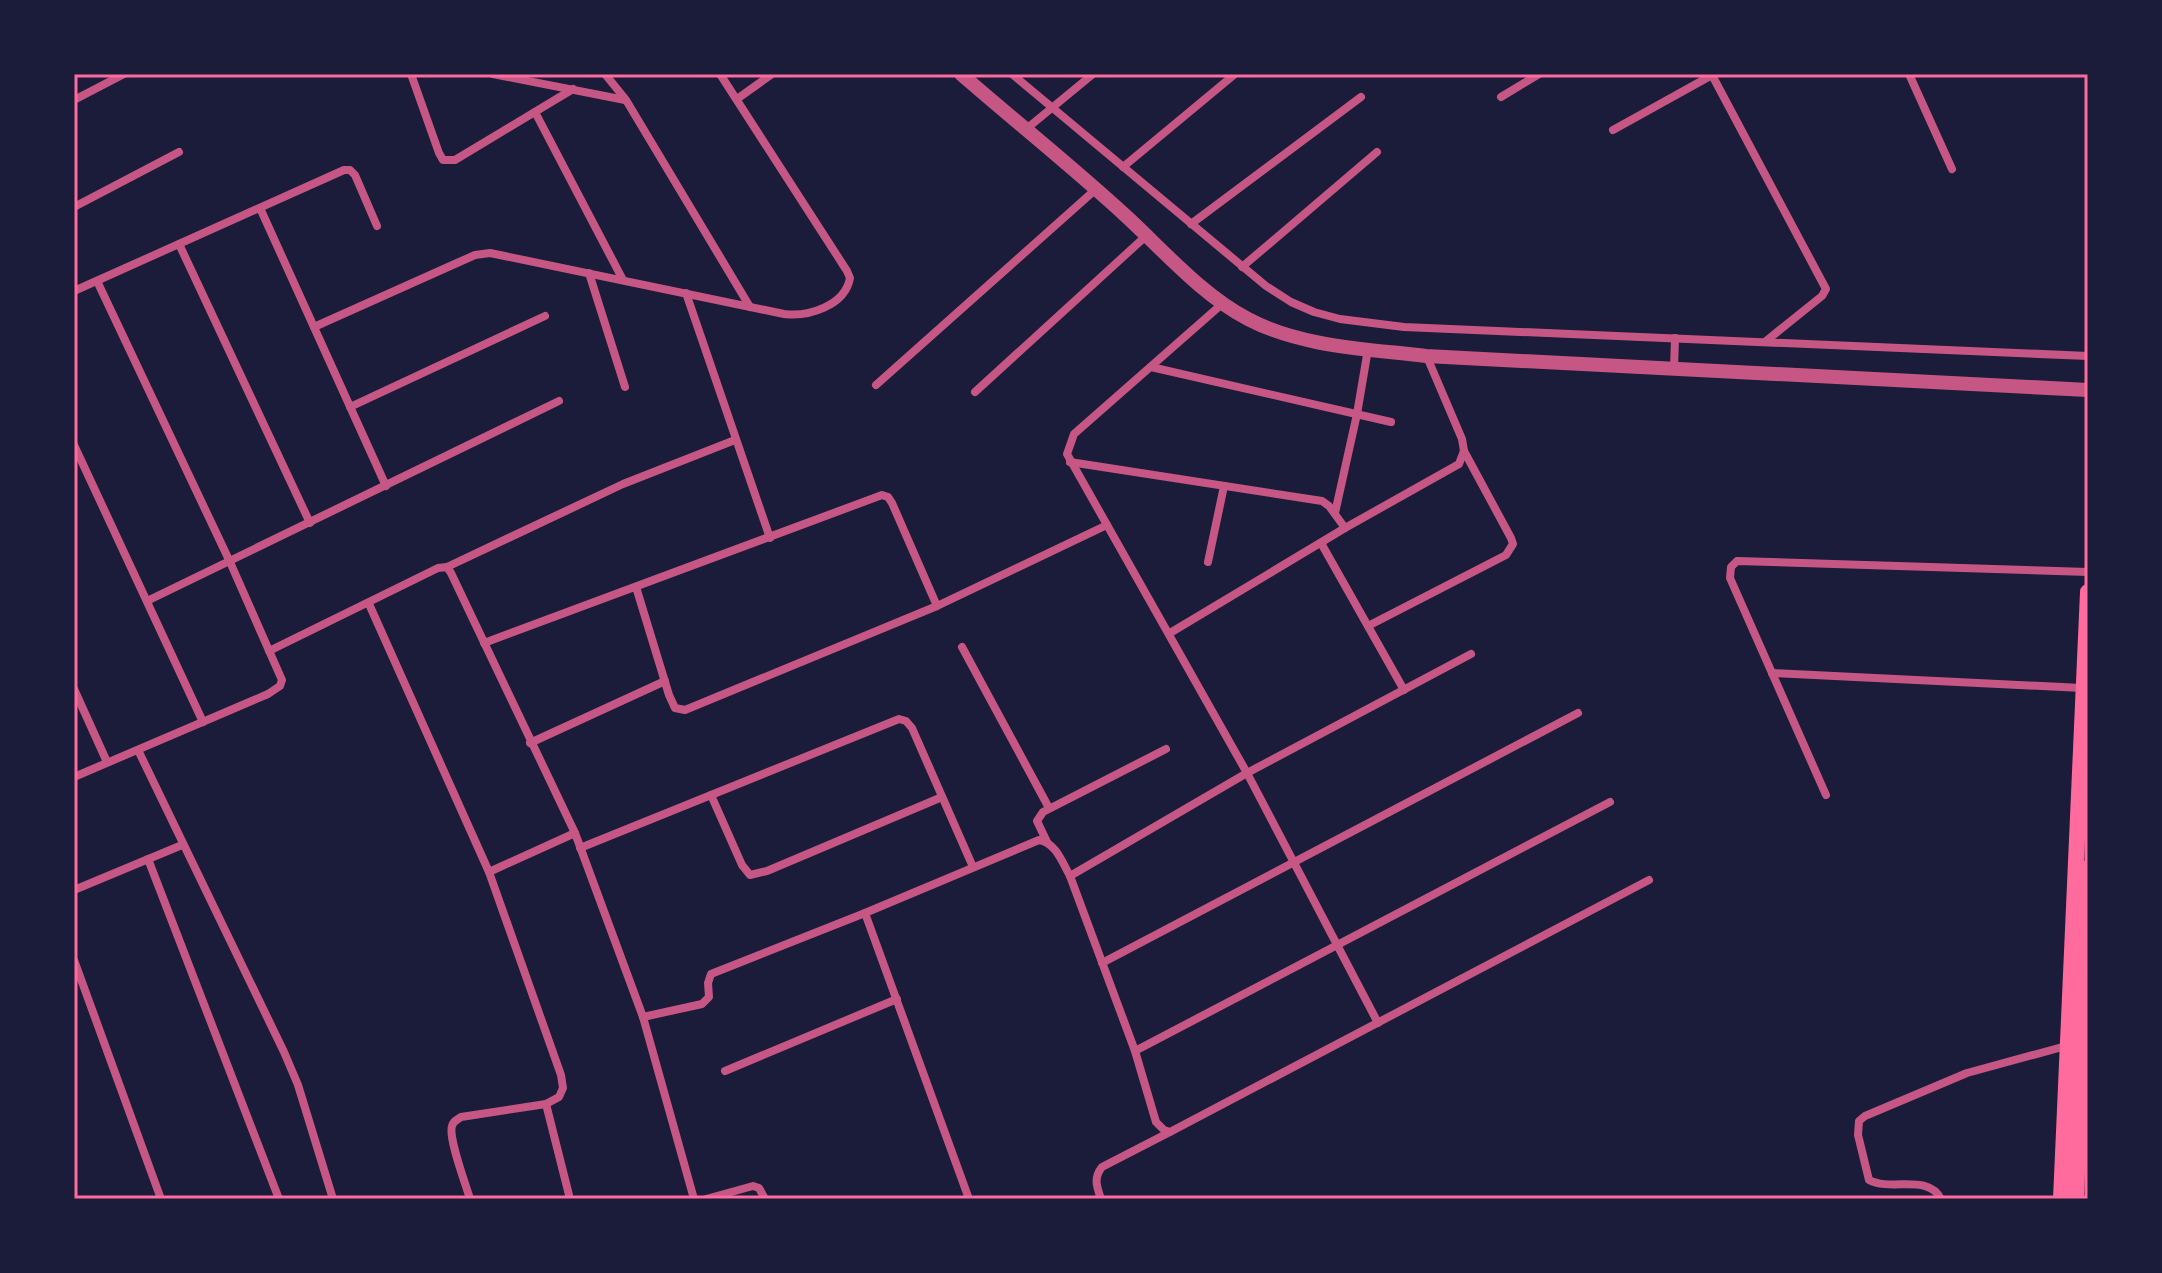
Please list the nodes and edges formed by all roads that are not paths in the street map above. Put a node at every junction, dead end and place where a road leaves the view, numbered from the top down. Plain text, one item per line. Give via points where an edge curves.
1 (124, 74) edge
2 (411, 74) edge
3 (493, 74) edge
4 (605, 74) edge
5 (720, 74) edge
6 (772, 74) edge
7 (961, 74) edge
8 (1012, 74) edge
9 (1093, 74) edge
10 (1235, 74) edge
11 (1539, 74) edge
12 (1909, 74) edge
13 (1713, 75) edge
14 (573, 89) junction
15 (1361, 97) dead end
16 (1501, 97) dead end
17 (737, 99) junction
18 (74, 100) edge
19 (626, 100) junction
20 (1049, 110) junction
21 (535, 112) junction
22 (1028, 128) junction
23 (1613, 130) dead end
24 (179, 152) dead end
25 (1377, 152) dead end
26 (1123, 167) junction
27 (1952, 169) dead end
28 (1095, 190) junction
29 (74, 207) edge
30 (260, 208) junction
31 (1191, 224) junction
32 (377, 226) dead end
33 (1146, 236) junction
34 (179, 244) junction
35 (1242, 267) junction
36 (589, 273) junction
37 (623, 280) junction
38 (97, 281) junction
39 (74, 291) edge
40 (686, 293) junction
41 (1222, 304) junction
42 (750, 307) junction
43 (545, 316) dead end
44 (314, 327) junction
45 (1675, 338) junction
46 (1764, 342) junction
47 (1368, 349) junction
48 (1426, 356) junction
49 (2088, 356) edge
50 (1674, 366) junction
51 (1151, 367) junction
52 (876, 385) dead end
53 (625, 387) dead end
54 (2088, 390) edge
55 (975, 392) dead end
56 (559, 401) dead end
57 (350, 407) junction
58 (1357, 414) junction
59 (1391, 422) dead end
60 (735, 440) junction
61 (74, 445) edge
62 (1464, 451) junction
63 (1070, 462) junction
64 (386, 486) junction
65 (1224, 486) junction
66 (1335, 513) junction
67 (310, 523) junction
68 (1107, 525) junction
69 (1345, 528) junction
70 (770, 538) junction
71 (1321, 543) junction
72 (230, 562) junction
73 (1208, 562) dead end
74 (447, 567) junction
75 (2088, 572) edge
76 (636, 587) junction
77 (2088, 592) edge
78 (147, 601) junction
79 (369, 604) junction
80 (937, 606) junction
81 (1368, 626) junction
82 (1170, 633) junction
83 (484, 643) junction
84 (962, 647) dead end
85 (269, 651) junction
86 (1471, 654) dead end
87 (1772, 673) junction
88 (665, 681) junction
89 (2082, 688) junction
90 (74, 689) edge
91 (1404, 690) junction
92 (1578, 713) dead end
93 (203, 722) junction
94 (530, 743) junction
95 (1166, 749) dead end
96 (138, 750) junction
97 (107, 762) junction
98 (1247, 773) junction
99 (74, 777) edge
100 (711, 795) junction
101 (1826, 795) dead end
102 (942, 797) junction
103 (1610, 802) dead end
104 (1049, 808) junction
105 (575, 833) junction
106 (1047, 842) junction
107 (182, 845) junction
108 (580, 848) junction
109 (148, 859) junction
110 (1293, 862) junction
111 (973, 867) junction
112 (2088, 868) edge
113 (489, 872) junction
114 (1070, 876) junction
115 (1649, 880) dead end
116 (74, 890) edge
117 (865, 913) junction
118 (1337, 942) junction
119 (74, 960) edge
120 (1102, 963) junction
121 (897, 999) junction
122 (2079, 1014) edge
123 (643, 1017) junction
124 (1378, 1023) junction
125 (2066, 1046) junction
126 (1135, 1051) junction
127 (725, 1071) dead end
128 (546, 1104) junction
129 (1170, 1132) junction
130 (161, 1199) edge
131 (279, 1199) edge
132 (333, 1199) edge
133 (470, 1199) edge
134 (570, 1199) edge
135 (694, 1199) edge
136 (706, 1199) edge
137 (765, 1199) edge
138 (969, 1199) edge
139 (1101, 1199) edge
140 (1941, 1199) edge
141 (2061, 1199) edge
142 (2076, 1199) edge

1 - 18 street
2 - 21 street via 443,160 455,160
3 - 14 street
4 - 19 street
5 - 17 street
6 - 17 street
7 - 22 street
8 - 20 street
9 - 20 street
10 - 26 street
11 - 16 street
12 - 27 street
13 - 23 street
13 - 46 street via 1826,289
14 - 19 street
14 - 21 street
15 - 31 street
17 - 42 street via 850,278 845,292 809,314
19 - 42 street
20 - 22 street
20 - 26 street
21 - 37 street
22 - 28 street
24 - 29 street
25 - 35 street
26 - 31 street
28 - 33 street
28 - 52 street
30 - 32 street via 350,170
30 - 34 street
30 - 44 street
31 - 35 street
33 - 41 street
33 - 55 street
34 - 38 street
34 - 67 street
35 - 45 street via 1291,302 1340,319 1472,331
36 - 37 street
36 - 44 street via 507,255 475,255
36 - 53 street
37 - 40 street
38 - 39 street
38 - 72 street
40 - 42 street
40 - 60 street
41 - 47 street via 1283,333
41 - 51 street
43 - 57 street
44 - 57 street
45 - 46 street
45 - 50 street
46 - 49 street
47 - 48 street
47 - 58 street
48 - 50 street
48 - 62 street
50 - 54 street
51 - 58 street
51 - 63 street via 1074,434 1067,454
56 - 64 street
57 - 64 street
58 - 59 street
58 - 66 street
60 - 70 street
60 - 74 street via 623,484
61 - 78 street
62 - 69 street via 1459,464 1446,474
62 - 81 street via 1512,549
63 - 65 street
63 - 68 street
64 - 67 street
65 - 66 street via 1322,501
65 - 73 street
66 - 69 street
67 - 72 street
68 - 80 street
68 - 82 street
69 - 71 street
70 - 76 street
70 - 80 street via 874,497 888,497
71 - 81 street
71 - 82 street
72 - 78 street
72 - 85 street
74 - 79 street
74 - 83 street
75 - 87 street via 1737,561 1730,578
76 - 83 street
76 - 88 street
77 - 89 main road
78 - 93 street
79 - 85 street
79 - 113 street
80 - 88 street via 694,708 675,708
81 - 91 street
82 - 98 street
83 - 94 street
84 - 104 street
85 - 93 street via 280,686
86 - 91 street
87 - 89 street
87 - 101 street
88 - 94 street
89 - 122 main road
90 - 97 street
91 - 98 street
92 - 110 street
93 - 96 street
94 - 105 street
95 - 104 street
96 - 97 street
96 - 107 street
97 - 99 street
98 - 110 street
98 - 114 street
100 - 102 street via 899,719 912,728
100 - 102 street via 750,875
100 - 108 street
102 - 111 street
103 - 118 street
104 - 106 street via 1037,821
105 - 108 street
105 - 113 street
106 - 111 street via 1030,842
106 - 114 street
107 - 109 street
107 - 132 street via 289,1063
108 - 123 street
109 - 116 street
109 - 131 street
110 - 118 street
110 - 120 street
111 - 117 street
112 - 122 main road
113 - 128 street via 561,1075 559,1097
114 - 120 street
115 - 124 street
117 - 121 street
117 - 123 street via 711,974 709,997 702,1004
118 - 124 street
118 - 126 street
119 - 130 street
120 - 126 street
121 - 127 street
121 - 138 street
122 - 125 main road
122 - 142 main road
123 - 135 street
124 - 129 street
125 - 140 street via 1967,1073 1859,1121 1869,1180 1924,1184
125 - 141 main road
126 - 129 street via 1156,1122
128 - 133 street via 454,1122 453,1141
128 - 134 street
129 - 139 street via 1102,1167 1096,1180
136 - 137 street via 753,1186

